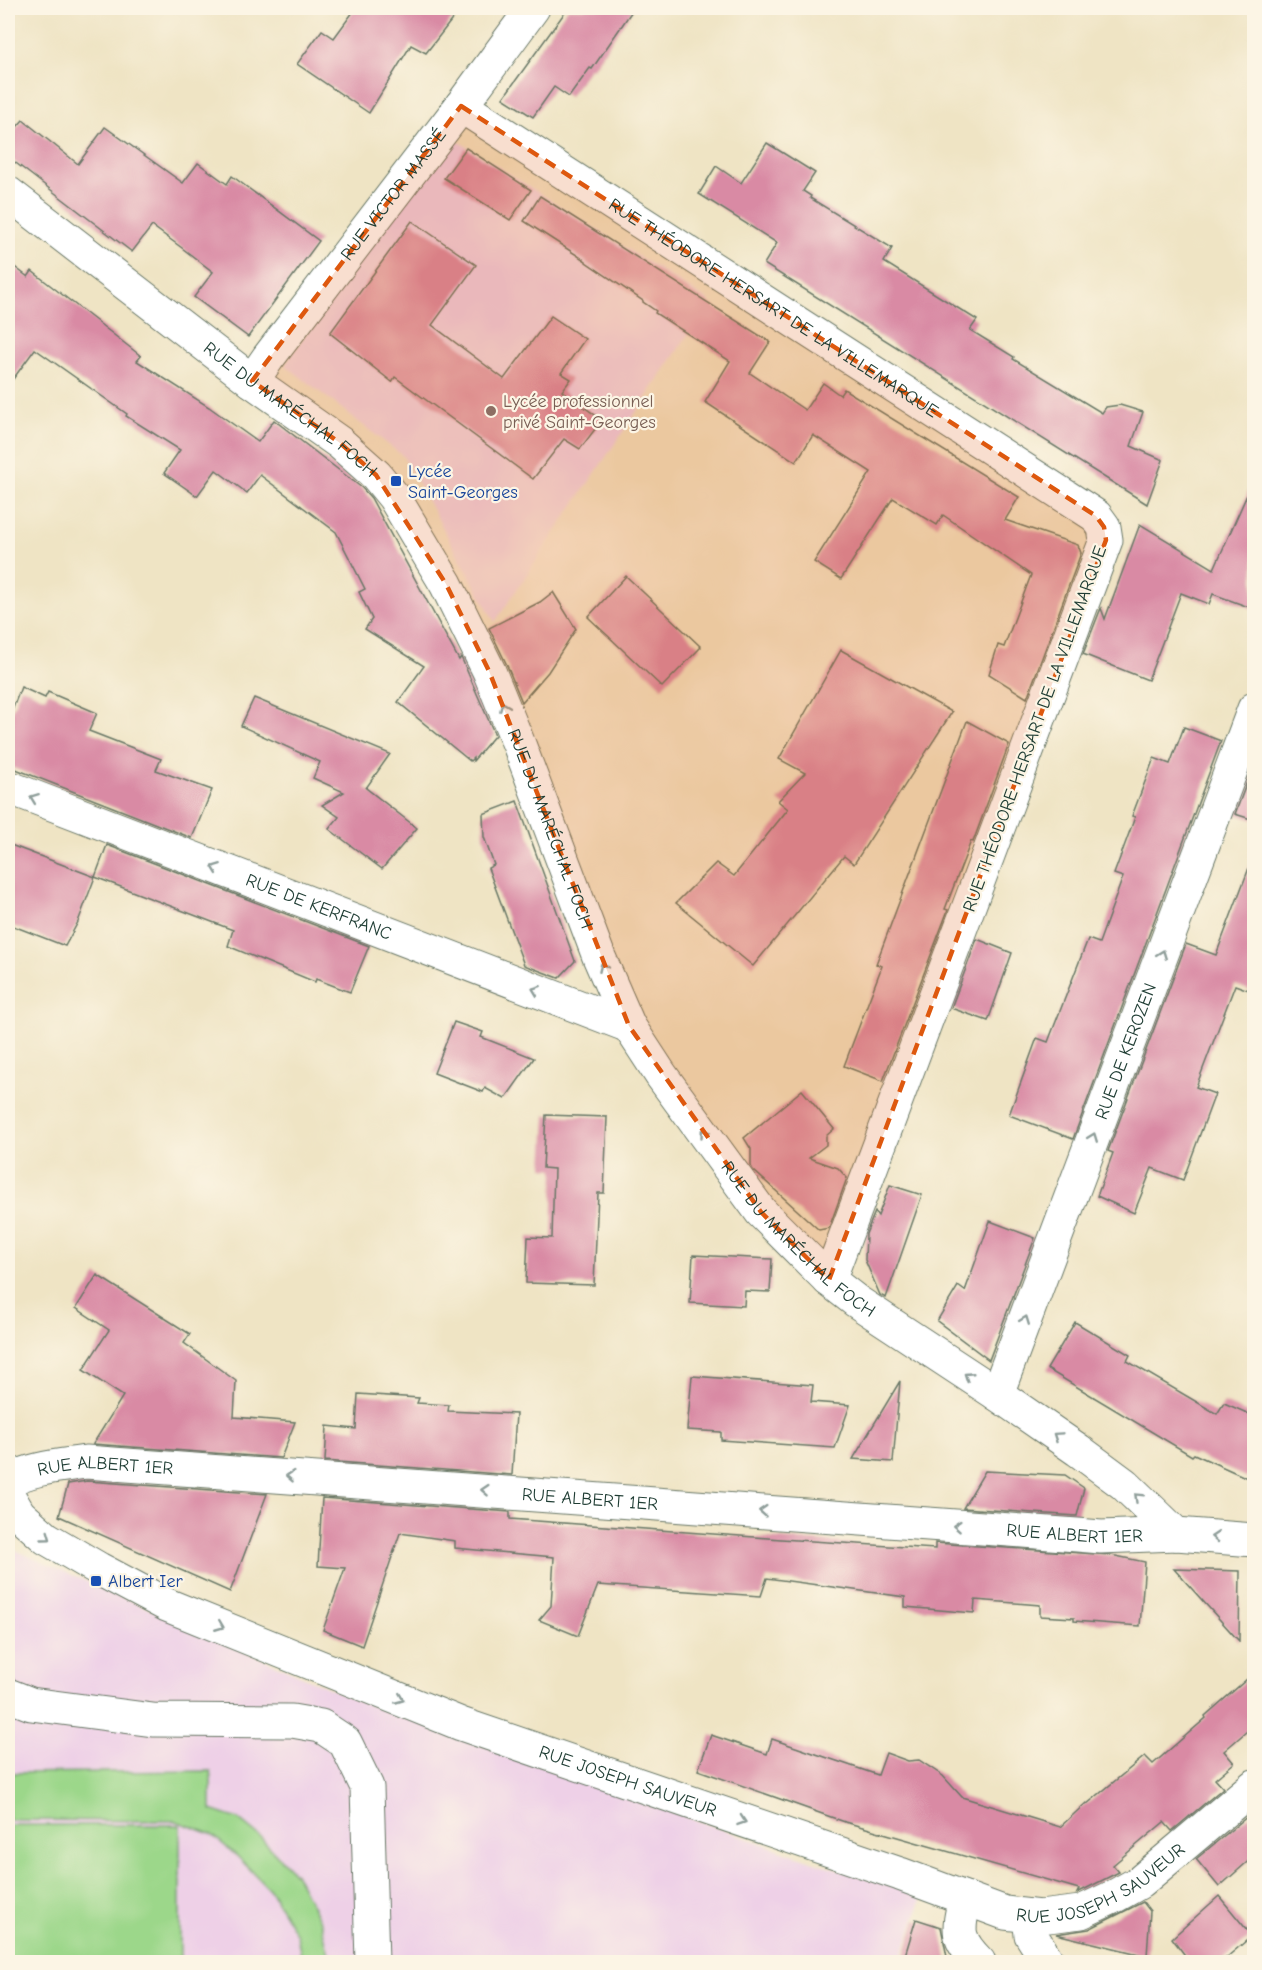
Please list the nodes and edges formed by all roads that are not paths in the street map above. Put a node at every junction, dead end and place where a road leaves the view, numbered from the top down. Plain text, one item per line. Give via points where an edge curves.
1 (533, 8) edge
2 (461, 106) junction
3 (8, 192) edge
4 (252, 381) junction
5 (1254, 709) edge
6 (1246, 755) edge
7 (8, 787) edge
8 (629, 1026) junction
9 (828, 1280) junction
10 (997, 1394) junction
11 (1096, 1463) joint
12 (8, 1481) edge
13 (8, 1495) edge
14 (1176, 1534) junction
15 (1254, 1540) edge
16 (8, 1695) edge
17 (1254, 1786) edge
18 (965, 1898) junction
19 (1029, 1916) junction
20 (372, 1962) edge
21 (980, 1962) edge
22 (1048, 1962) edge

1 - 2 street, RUE VICTOR MASSÉ
2 - 4 street, RUE VICTOR MASSÉ
2 - 9 street, RUE THÉODORE HERSART DE LA VILLEMARQUE via 1096,516 1104,527 1106,540
3 - 4 street, RUE DU MARÉCHAL FOCH
8 -> 4 street, RUE DU MARÉCHAL FOCH via 489,671 446,584 394,497 376,475 340,443
5 - 6 street, RUE DE KEROZEN
10 -> 6 street, RUE DE KEROZEN
8 -> 7 street, RUE DE KERFRANC
9 -> 8 street, RUE DU MARÉCHAL FOCH via 761,1212
10 -> 9 street, RUE DU MARÉCHAL FOCH
11 -> 10 street, RUE DU MARÉCHAL FOCH
14 -> 11 street, RUE ALBERT 1ER
14 -> 12 street, RUE ALBERT 1ER via 1101,1537 86,1462 36,1470
13 -> 18 street, RUE JOSEPH SAUVEUR via 20,1514 46,1538 167,1605 461,1724
15 -> 14 street, RUE ALBERT 1ER
16 - 20 street via 31,1704 153,1720 292,1721 321,1726 345,1742 367,1787
17 - 19 street, RUE JOSEPH SAUVEUR via 1140,1882 1081,1912
18 - 19 street, RUE JOSEPH SAUVEUR via 1005,1913
18 - 21 street via 959,1925 965,1948
19 - 22 street via 1031,1935

